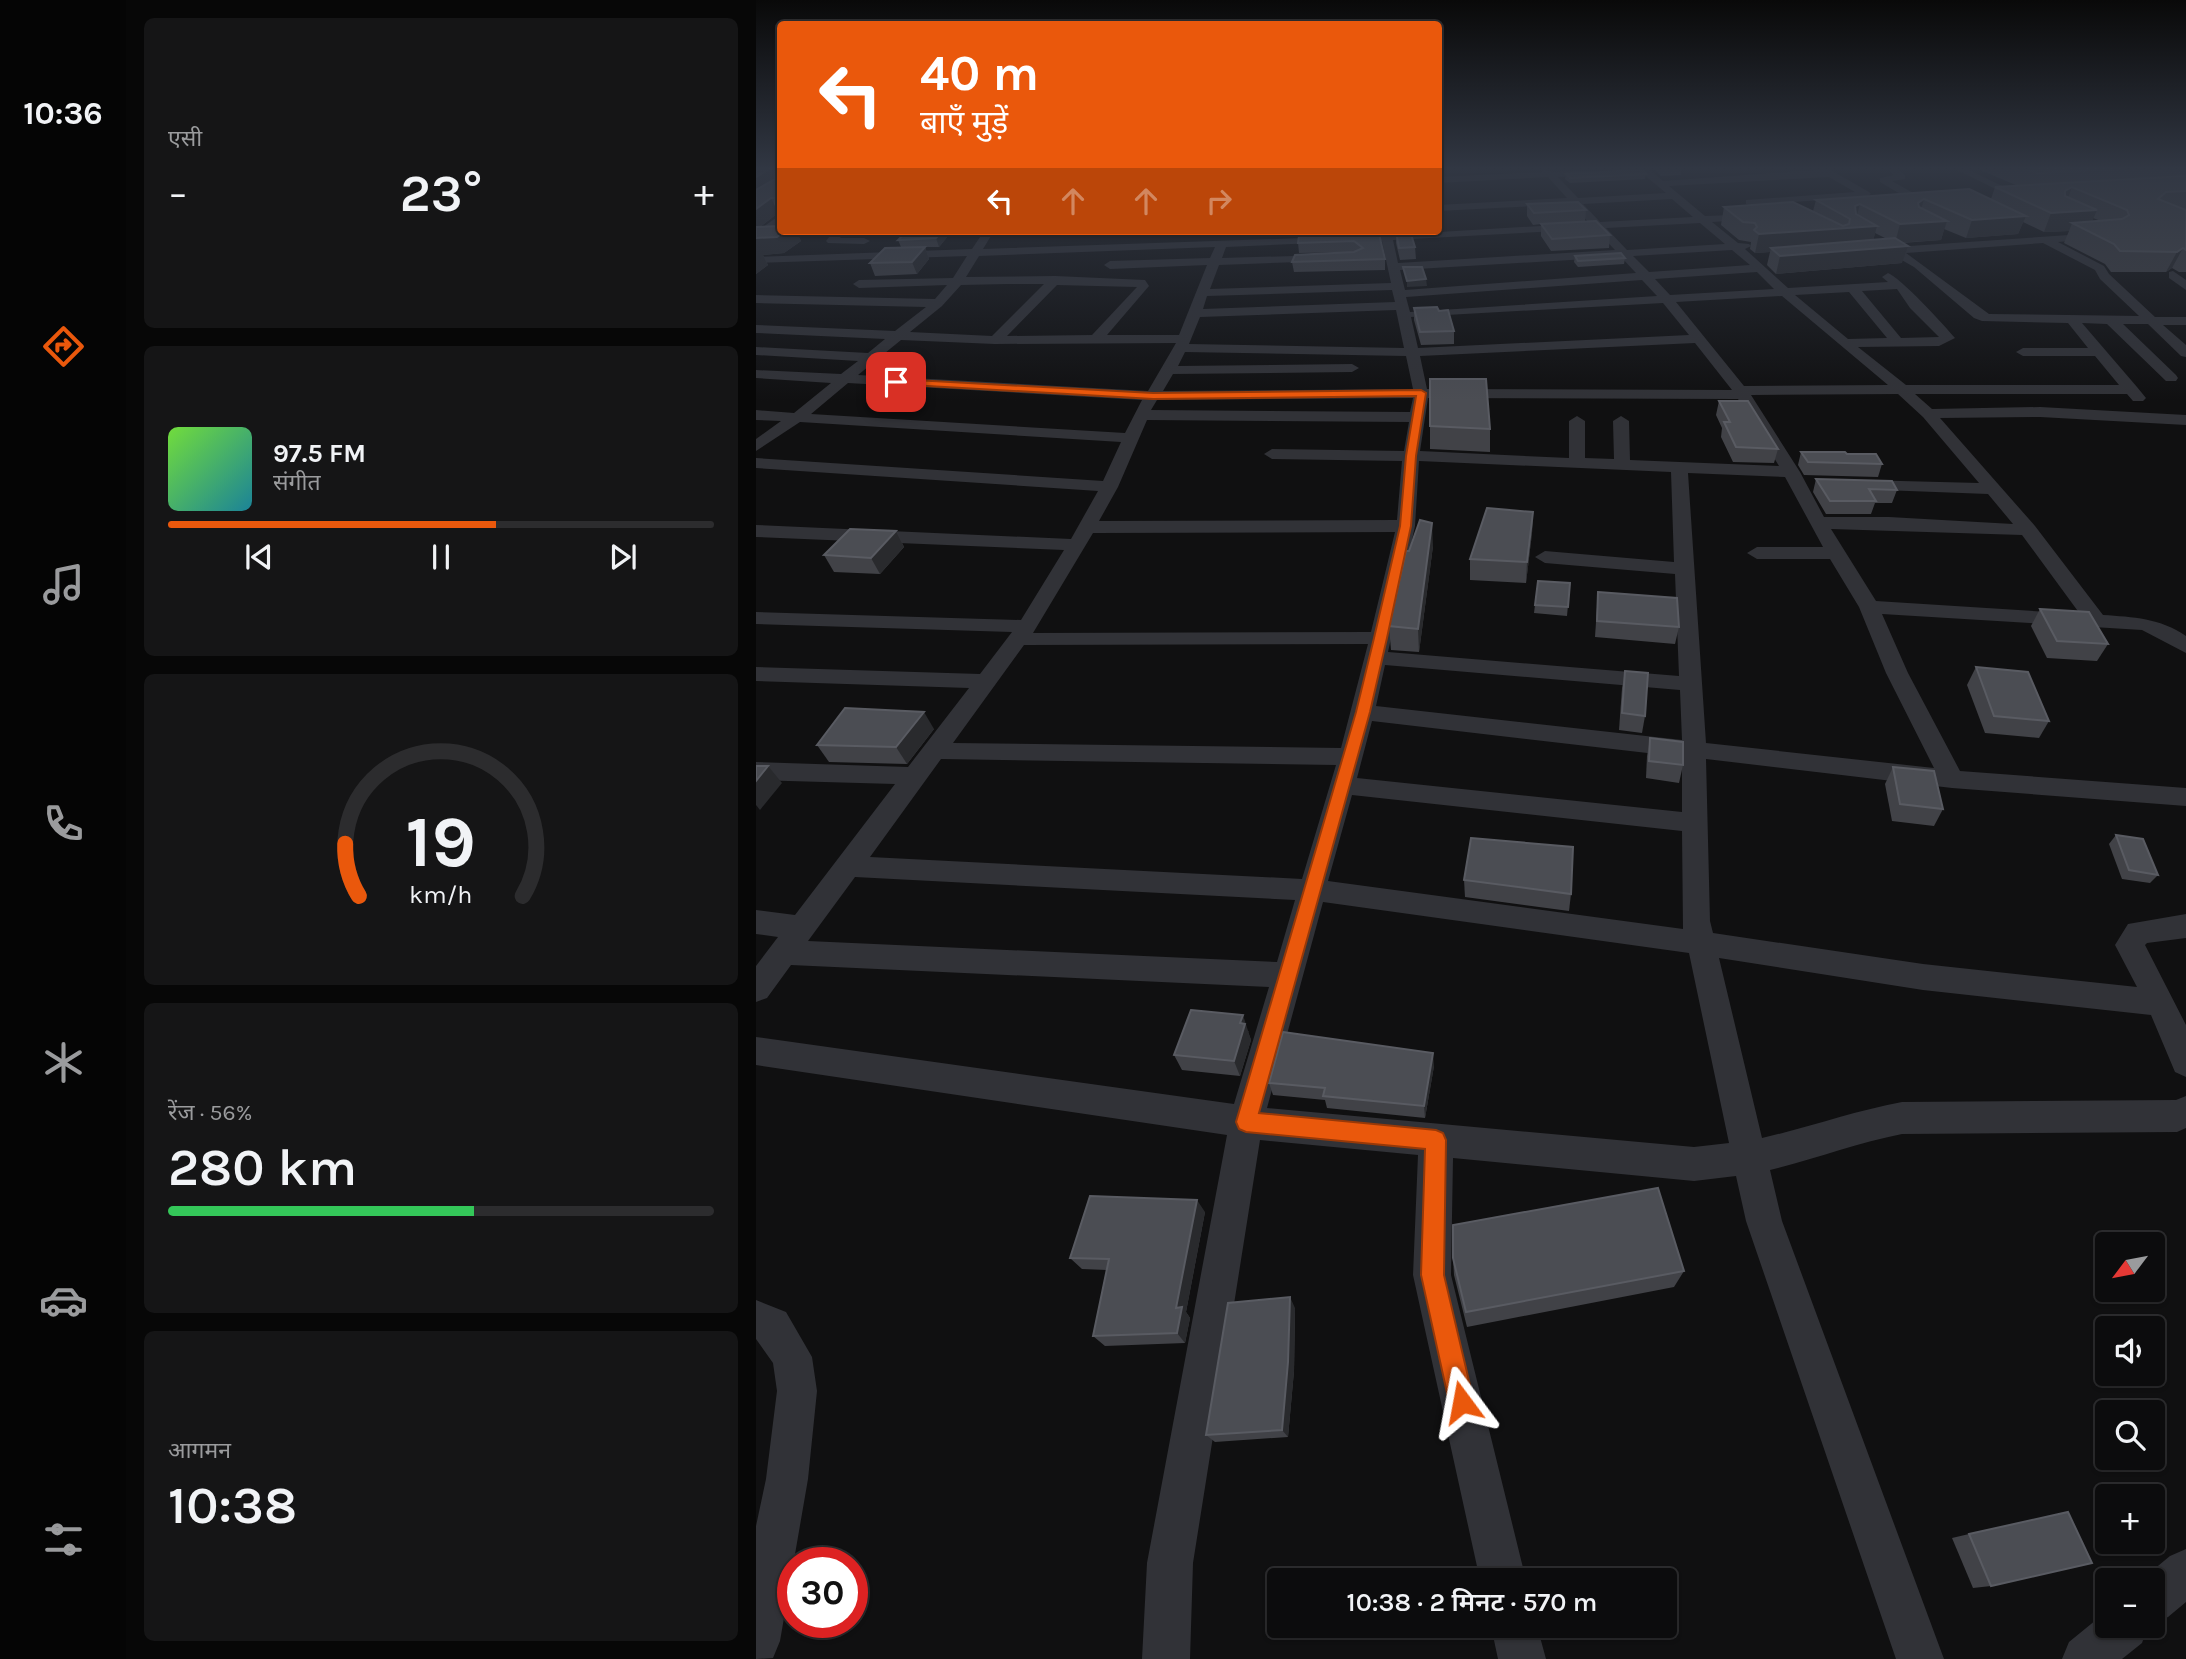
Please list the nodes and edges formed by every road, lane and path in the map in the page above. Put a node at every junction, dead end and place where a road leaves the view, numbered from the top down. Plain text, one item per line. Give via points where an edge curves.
1 (930, 246) edge
2 (972, 246) edge
3 (1150, 246) edge
4 (1321, 246) edge
5 (1508, 246) edge
6 (1619, 246) edge
7 (1886, 246) edge
8 (1944, 246) edge
9 (1966, 246) edge
10 (2058, 246) edge
11 (1735, 247) joint
12 (1892, 250) junction
13 (1624, 252) junction
14 (1854, 253) edge
15 (2073, 254) junction
16 (2052, 256) dead end
17 (1984, 257) dead end
18 (1337, 258) edge
19 (756, 260) edge
20 (1760, 261) junction
21 (1942, 263) dead end
22 (1917, 265) junction
23 (1092, 266) dead end
24 (1394, 270) edge
25 (1641, 271) junction
26 (1788, 273) edge
27 (2173, 275) edge
28 (1055, 280) junction
29 (1208, 281) junction
30 (956, 283) junction
31 (859, 284) dead end
32 (1900, 285) junction
33 (1851, 286) junction
34 (2186, 286) edge
35 (1784, 291) junction
36 (1665, 297) junction
37 (756, 299) edge
38 (938, 303) junction
39 (2071, 319) junction
40 (2111, 320) junction
41 (2151, 321) junction
42 (2186, 321) edge
43 (756, 329) edge
44 (898, 335) junction
45 (1699, 339) junction
46 (995, 340) junction
47 (1095, 340) junction
48 (1897, 342) junction
49 (1846, 343) junction
50 (1182, 344) junction
51 (756, 351) edge
52 (2023, 352) dead end
53 (2099, 352) junction
54 (2186, 354) edge
55 (872, 357) junction
56 (1362, 368) dead end
57 (1168, 370) junction
58 (756, 374) edge
59 (2120, 377) junction
60 (845, 379) junction
61 (1414, 379) junction
62 (2178, 379) edge
63 (1903, 390) junction
64 (2132, 390) junction
65 (1741, 393) junction
66 (1153, 396) junction
67 (1928, 414) junction
68 (756, 415) edge
69 (1142, 415) junction
70 (799, 416) junction
71 (2155, 418) junction
72 (2186, 420) edge
73 (1577, 421) dead end
74 (1621, 421) dead end
75 (1131, 439) junction
76 (756, 446) edge
77 (1272, 454) dead end
78 (1411, 456) junction
79 (756, 463) edge
80 (1577, 463) junction
81 (1622, 466) junction
82 (1678, 469) junction
83 (1800, 480) junction
84 (1839, 485) edge
85 (1109, 487) junction
86 (1993, 489) junction
87 (1818, 523) junction
88 (1406, 526) junction
89 (2028, 530) junction
90 (756, 531) edge
91 (1082, 536) junction
92 (1757, 553) dead end
93 (1836, 554) junction
94 (1545, 557) dead end
95 (1684, 569) junction
96 (1869, 607) junction
97 (756, 618) edge
98 (2097, 622) junction
99 (1023, 633) junction
100 (2186, 646) edge
101 (1378, 648) junction
102 (756, 674) edge
103 (987, 681) junction
104 (1691, 684) junction
105 (1363, 712) junction
106 (1694, 750) junction
107 (935, 751) junction
108 (1350, 757) junction
109 (756, 771) edge
110 (916, 776) junction
111 (1952, 779) junction
112 (1342, 785) junction
113 (2186, 797) edge
114 (1695, 823) junction
115 (849, 866) junction
116 (1312, 890) junction
117 (756, 922) edge
118 (2186, 926) edge
119 (802, 928) junction
120 (1700, 943) junction
121 (784, 952) junction
122 (1288, 975) junction
123 (756, 989) edge
124 (2161, 1003) junction
125 (756, 1051) edge
126 (2186, 1062) edge
127 (2186, 1112) edge
128 (1246, 1122) junction
129 (1436, 1140) junction
130 (1749, 1158) junction
131 (756, 1319) edge
132 (1500, 1568) edge
133 (2186, 1572) edge
134 (2165, 1590) edge
135 (1517, 1638) edge
136 (2110, 1638) edge
137 (756, 1641) edge
138 (1166, 1659) edge
139 (1522, 1659) edge
140 (1920, 1659) edge
141 (2086, 1659) edge

1 - 19 street
2 - 30 street
3 - 29 street
4 - 29 street
5 - 24 street
6 - 13 street
7 - 12 street
8 - 12 street
9 - 17 street
10 - 15 street
11 - 13 street
11 - 20 street
12 - 14 street
12 - 22 street
13 - 24 street
13 - 25 street
15 - 16 street
15 - 41 street via 2100,268
18 - 29 street
20 - 25 street
20 - 26 street
20 - 35 street
21 - 22 street
22 - 32 street via 1882,270
22 - 39 street via 1987,318
23 - 29 street
24 - 25 street
24 - 29 street
24 - 29 street
24 - 36 street
24 - 61 street
25 - 36 street
27 - 34 street
28 - 30 street
28 - 46 street
28 - 47 street via 1134,281 1143,286
29 - 50 street
30 - 31 street
30 - 38 street
32 - 33 street
32 - 48 street via 1948,338
33 - 35 street
33 - 48 street
35 - 36 street
35 - 49 street
36 - 45 street
37 - 38 street
38 - 44 street
39 - 40 street
39 - 53 street
40 - 41 street
40 - 62 street
41 - 42 street
41 - 54 street
43 - 44 street
44 - 46 street
44 - 55 street
45 - 61 street
45 - 65 street
46 - 47 street
47 - 50 street
48 - 49 street
49 - 63 street
50 - 57 street
50 - 61 street
51 - 55 street
52 - 53 street
53 - 59 street
55 - 60 street
56 - 57 street
57 - 66 street
58 - 60 street
59 - 62 street
59 - 64 street
60 - 66 street
60 - 70 street
61 - 65 street
61 - 66 street
61 - 69 street
61 - 78 street
63 - 64 street
63 - 65 street
63 - 67 street
64 - 71 street
65 - 83 street
66 - 69 street
67 - 71 street via 2040,412
67 - 86 street
68 - 70 street
69 - 75 street
70 - 75 street
70 - 76 street
71 - 72 street
73 - 80 street
74 - 81 street
75 - 85 street
77 - 78 street
78 - 80 street
78 - 88 street
79 - 85 street
80 - 81 street
81 - 82 street
82 - 83 street
82 - 95 street
83 - 87 street
84 - 86 street
85 - 91 street
86 - 89 street
87 - 89 street
87 - 93 street
88 - 91 street
88 - 101 street
89 - 98 street
90 - 91 street
91 - 99 street
92 - 93 street
93 - 96 street
94 - 95 street
95 - 104 street
96 - 98 street
96 - 111 street via 1897,674
97 - 99 street
98 - 100 street via 2145,624
99 - 101 street
99 - 103 street
101 - 104 street
101 - 105 street
102 - 103 street
103 - 107 street
104 - 106 street
105 - 106 street
105 - 108 street
106 - 111 street
106 - 114 street
107 - 108 street
107 - 110 street
108 - 112 street
109 - 110 street
110 - 115 street
111 - 113 street
112 - 114 street
112 - 116 street
114 - 120 street
115 - 116 street
115 - 119 street
116 - 120 street
116 - 122 street
117 - 119 street
118 - 124 street via 2138,932 2130,945
119 - 121 street
120 - 124 street via 1923,977
120 - 130 street
121 - 122 street
121 - 123 street
122 - 128 street
124 - 126 street
125 - 128 street
127 - 130 street via 2177,1116 1902,1118
128 - 129 street
128 - 138 street via 1170,1563
129 - 130 street via 1694,1164
129 - 132 street via 1432,1275
130 - 140 street via 1768,1234
131 - 137 street via 772,1326 792,1357 797,1391 788,1479
133 - 134 street
135 - 139 street
136 - 141 street

